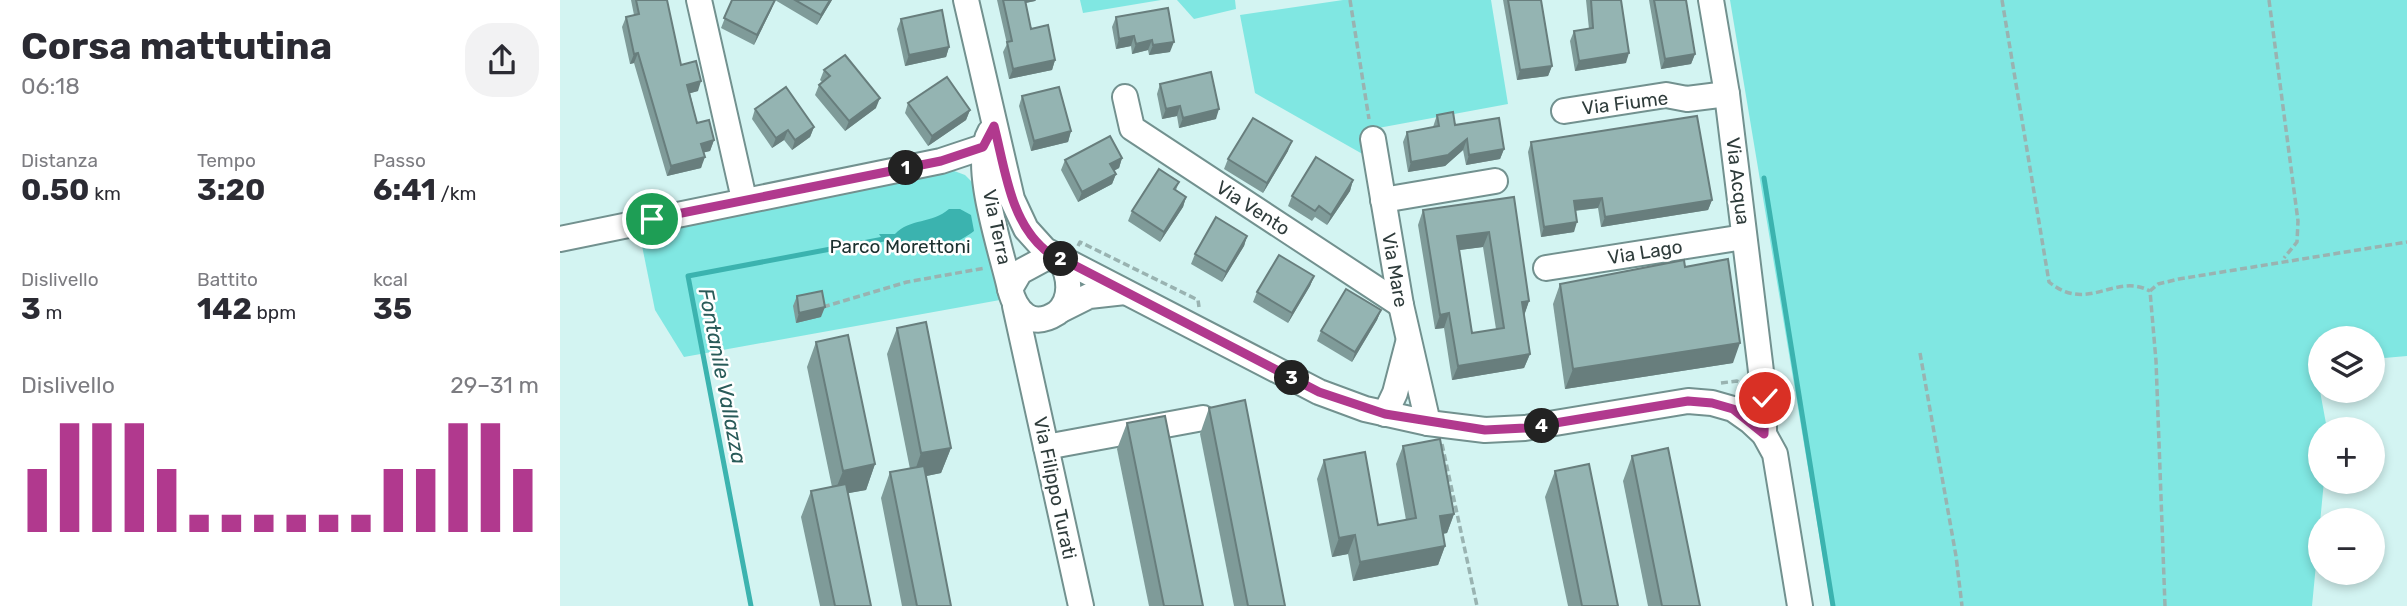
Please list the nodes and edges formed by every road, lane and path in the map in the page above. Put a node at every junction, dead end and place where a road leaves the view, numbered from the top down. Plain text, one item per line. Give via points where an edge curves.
1 (699, 0) edge
2 (965, 0) edge
3 (1350, 0) edge
4 (1712, 0) edge
5 (2002, 0) edge
6 (2269, 0) edge
7 (1727, 94) junction
8 (1125, 97) dead end
9 (1564, 111) dead end
10 (989, 136) junction
11 (1373, 139) joint
12 (941, 161) junction
13 (985, 175) junction
14 (1495, 180) dead end
15 (744, 199) junction
16 (1383, 200) junction
17 (1744, 237) junction
18 (560, 239) edge
19 (2407, 242) edge
20 (1068, 255) junction
21 (2283, 260) junction
22 (1004, 264) junction
23 (1546, 268) dead end
24 (1125, 292) junction
25 (2150, 292) junction
26 (1012, 298) junction
27 (1401, 305) junction
28 (820, 309) edge
29 (1057, 313) junction
30 (1200, 317) dead end
31 (1409, 339) junction
32 (1920, 354) dead end
33 (1760, 363) junction
34 (1030, 369) junction
35 (1710, 385) dead end
36 (1747, 386) junction
37 (1733, 409) junction
38 (1385, 414) junction
39 (1203, 418) dead end
40 (1436, 424) junction
41 (1764, 434) junction
42 (1046, 447) junction
43 (1081, 606) edge
44 (1477, 606) edge
45 (1800, 606) edge
46 (1962, 606) edge
47 (2165, 606) edge

1 - 15 street
2 - 10 street, Via Terra
3 - 11 path
4 - 7 street, Via Acqua
5 - 25 path via 2049,282 2070,295 2089,296 2129,285
6 - 21 path via 2298,221 2297,242
7 - 9 street, Via Fiume via 1687,99 1666,95
7 - 17 street, Via Acqua
8 - 27 street, Via Vento via 1132,128
10 - 12 street
10 - 13 street, Via Terra
10 - 20 street, Via Terra via 1026,229 1037,243
11 - 16 street, Via Mare
12 - 13 street
12 - 15 street
13 - 22 street, Via Terra
14 - 16 street
15 - 18 street
16 - 27 street, Via Mare
17 - 23 street, Via Lago
17 - 33 street, Via Acqua
19 - 21 path
20 - 24 street, Via Terra
20 - 26 street via 1028,265
20 - 29 street via 1069,287
20 - 30 path via 1080,242 1199,300
21 - 25 path via 2158,284
22 - 26 street, Via Terra
22 - 28 path via 907,282
24 - 29 street via 1089,296
24 - 38 street, Via Terra via 1319,392
25 - 47 path
26 - 29 street via 1028,317
26 - 34 street, Via Filippo Turati
27 - 31 street, Via Mare
29 - 34 street, Via Filippo Turati via 1037,339
31 - 38 street, Via Mare
31 - 40 street, Via Mare
32 - 46 path
33 - 36 street
33 - 41 street, Via Acqua
34 - 42 street, Via Filippo Turati
35 - 36 path via 1737,381
36 - 37 street
37 - 40 street, Via Terra via 1688,401 1525,428 1485,430
37 - 41 street, Via Terra
38 - 40 street, Via Terra
39 - 42 street
40 - 44 path
41 - 45 street via 1775,454
42 - 43 street, Via Filippo Turati

